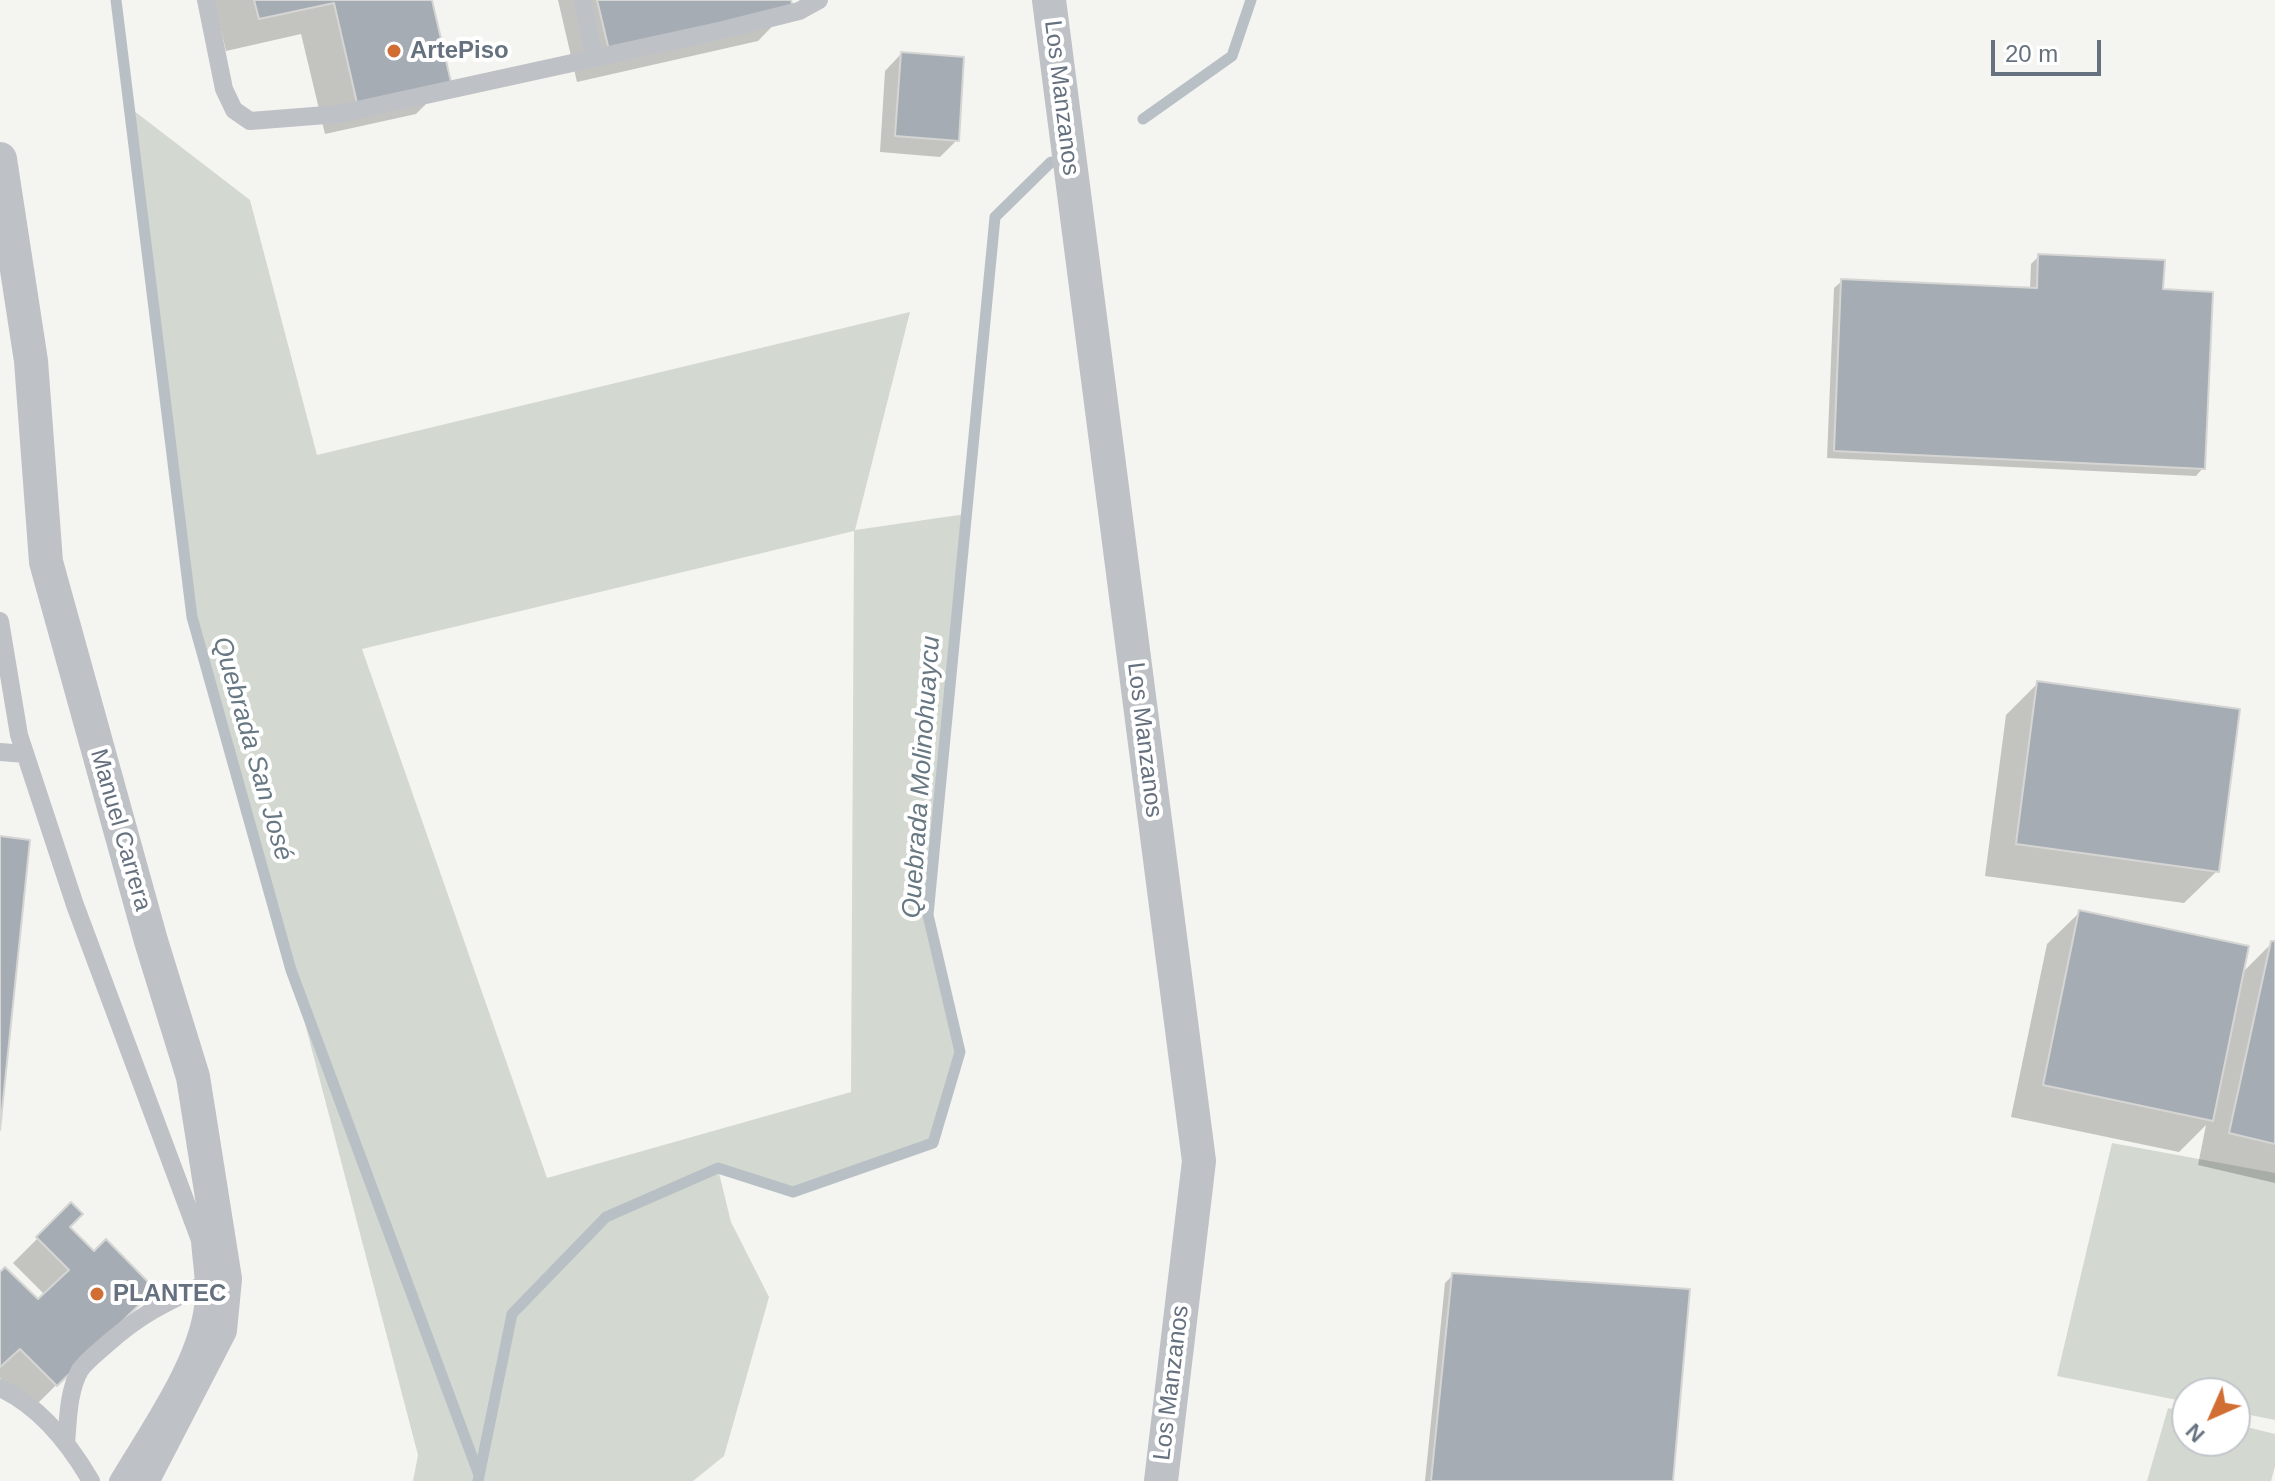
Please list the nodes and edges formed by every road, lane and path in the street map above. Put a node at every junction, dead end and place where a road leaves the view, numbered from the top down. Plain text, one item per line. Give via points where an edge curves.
1 (206, 0) edge
2 (582, 0) edge
3 (819, 0) edge
4 (1049, 0) edge
5 (595, 58) junction
6 (0, 159) edge
7 (0, 621) edge
8 (0, 752) edge
9 (25, 754) junction
10 (203, 1285) junction
11 (0, 1388) edge
12 (66, 1444) junction
13 (91, 1481) edge
14 (118, 1481) edge
15 (142, 1481) edge
16 (1161, 1481) edge

1 - 5 lane via 224,89 234,110 250,121 339,114
2 - 5 lane
3 - 5 lane via 799,11
4 - 16 street, Los Manzanos via 1199,1161
6 - 15 street, Manuel Carrera via 31,361 46,562 193,1077 225,1279 220,1330
7 - 9 lane
8 - 9 lane
9 - 10 lane via 75,905 200,1240
10 - 12 lane via 156,1306 91,1357 79,1372
10 - 14 lane via 197,1335 184,1368
11 - 12 lane via 43,1418
12 - 13 lane

